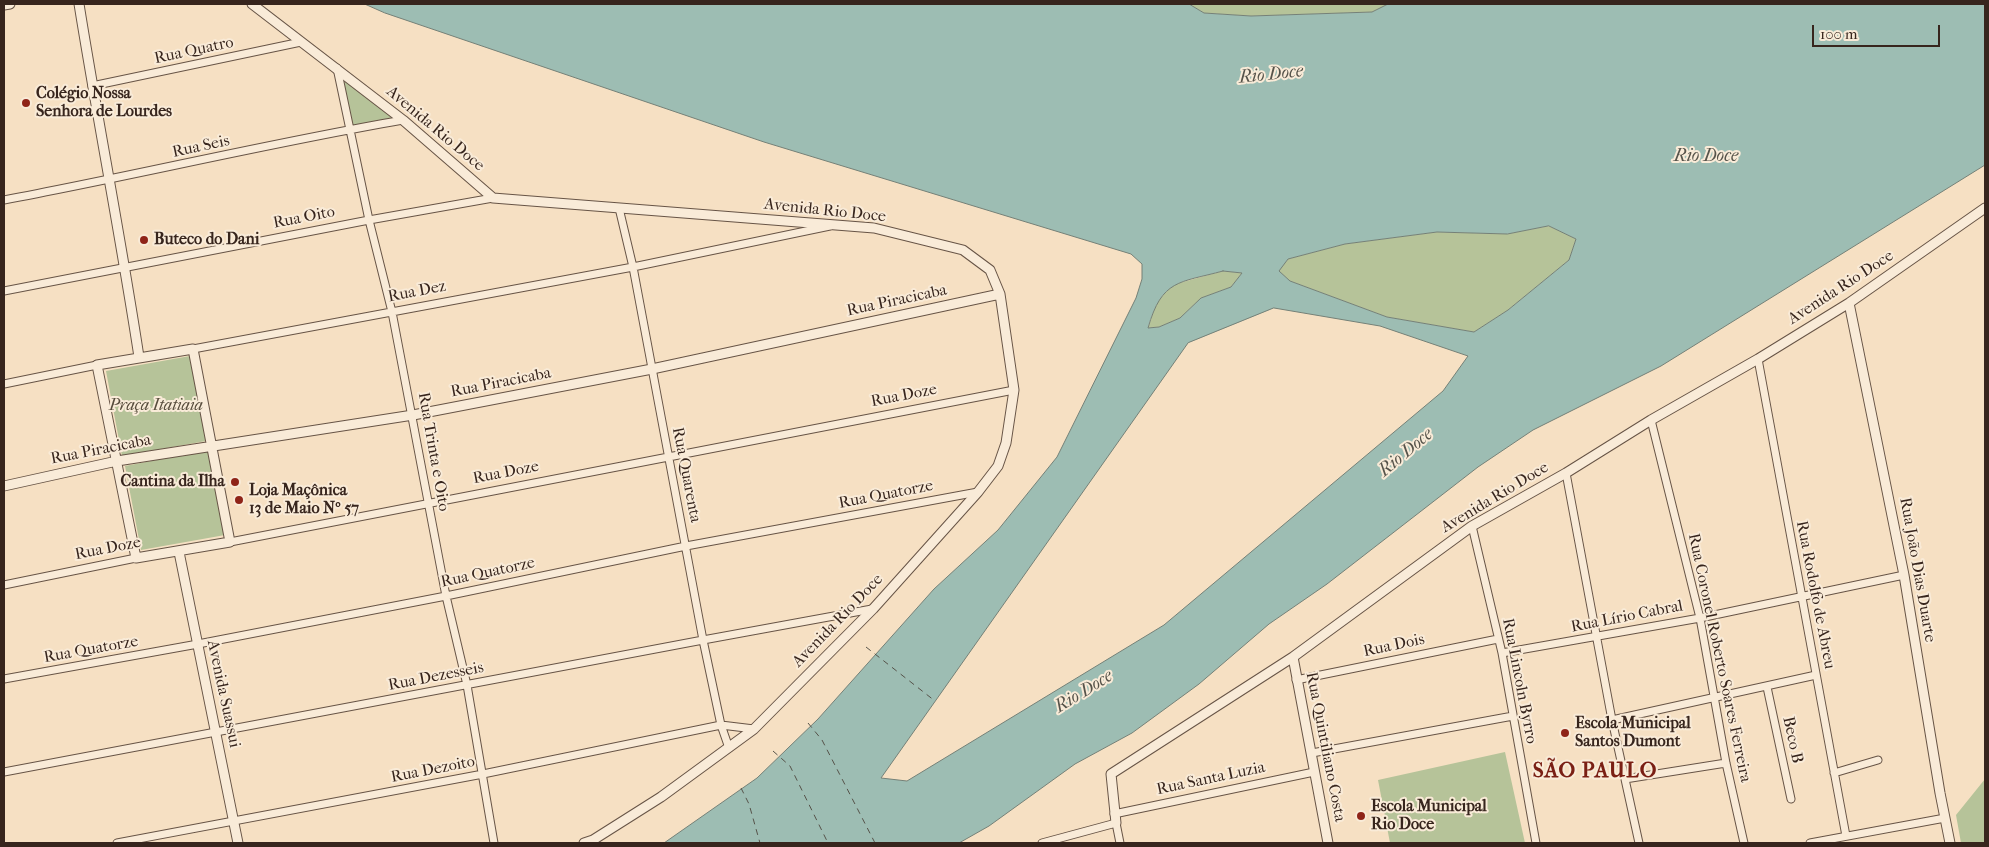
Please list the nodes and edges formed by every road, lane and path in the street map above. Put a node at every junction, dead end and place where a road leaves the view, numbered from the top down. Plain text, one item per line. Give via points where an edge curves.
1 (10, 4) edge
2 (79, 4) edge
3 (252, 4) edge
4 (4, 5) edge
5 (301, 42) junction
6 (337, 68) junction
7 (92, 86) junction
8 (403, 120) junction
9 (350, 129) junction
10 (110, 180) junction
11 (493, 198) junction
12 (4, 200) edge
13 (619, 208) junction
14 (1985, 208) edge
15 (369, 220) junction
16 (836, 225) junction
17 (126, 267) junction
18 (633, 267) junction
19 (4, 291) edge
20 (1000, 294) junction
21 (1849, 303) junction
22 (392, 312) junction
23 (193, 348) junction
24 (139, 358) junction
25 (1758, 359) junction
26 (97, 365) junction
27 (652, 369) junction
28 (4, 384) edge
29 (1014, 390) junction
30 (413, 415) junction
31 (1651, 420) junction
32 (212, 446) junction
33 (667, 456) junction
34 (117, 461) junction
35 (1566, 473) junction
36 (4, 486) edge
37 (978, 492) junction
38 (429, 504) junction
39 (1472, 526) junction
40 (230, 542) junction
41 (686, 546) junction
42 (179, 552) junction
43 (136, 558) junction
44 (1904, 575) junction
45 (4, 585) edge
46 (446, 596) junction
47 (1800, 596) junction
48 (873, 609) junction
49 (1700, 618) junction
50 (1597, 637) junction
51 (1498, 639) junction
52 (703, 640) junction
53 (198, 644) junction
54 (1502, 653) junction
55 (1293, 657) junction
56 (1816, 675) junction
57 (4, 679) edge
58 (1296, 680) junction
59 (467, 685) junction
60 (1767, 687) junction
61 (1714, 697) junction
62 (1513, 716) junction
63 (1612, 720) junction
64 (721, 725) junction
65 (754, 729) junction
66 (216, 731) junction
67 (729, 748) junction
68 (1312, 753) junction
69 (1878, 760) dead end
70 (1726, 763) junction
71 (4, 772) edge
72 (1314, 772) junction
73 (1834, 773) junction
74 (483, 774) junction
75 (1625, 779) junction
76 (1791, 799) dead end
77 (1114, 814) junction
78 (1945, 818) junction
79 (234, 822) junction
80 (1116, 823) junction
81 (1846, 836) junction
82 (117, 843) edge
83 (238, 843) edge
84 (494, 843) edge
85 (584, 843) edge
86 (1042, 843) edge
87 (1120, 843) edge
88 (1328, 843) edge
89 (1536, 843) edge
90 (1639, 843) edge
91 (1744, 843) edge
92 (1810, 843) edge
93 (1950, 843) edge

1 - 4 street
2 - 7 street
3 - 5 street, Avenida Rio Doce
5 - 6 street, Avenida Rio Doce
5 - 7 street, Rua Quatro
6 - 8 street, Avenida Rio Doce
6 - 9 street, Rua Trinta e Oito
7 - 10 street
8 - 9 street, Rua Seis
8 - 11 street, Avenida Rio Doce
9 - 10 street, Rua Seis
9 - 15 street, Rua Trinta e Oito
10 - 12 street, Rua Seis
10 - 17 street
11 - 13 street, Avenida Rio Doce
11 - 15 street, Rua Oito
13 - 16 street, Avenida Rio Doce
13 - 18 street, Rua Quarenta
14 - 21 street, Avenida Rio Doce
15 - 17 street, Rua Oito
15 - 22 street, Rua Trinta e Oito
16 - 18 street, Rua Dez
16 - 20 street, Avenida Rio Doce via 874,228 963,250 990,270
17 - 19 street, Rua Oito
17 - 24 street
18 - 22 street, Rua Dez
18 - 27 street, Rua Quarenta
20 - 27 street, Rua Piracicaba
20 - 29 street, Avenida Rio Doce
21 - 25 street, Avenida Rio Doce
21 - 44 street, Rua João Dias Duarte
22 - 23 street, Rua Dez
22 - 30 street, Rua Trinta e Oito
23 - 24 street, Rua Dez
23 - 32 street
24 - 26 street, Rua Dez
25 - 31 street, Avenida Rio Doce
25 - 47 street, Rua Rodolfo de Abreu
26 - 28 street, Rua Dez
26 - 34 street
27 - 30 street, Rua Piracicaba
27 - 33 street, Rua Quarenta
29 - 33 street, Rua Doze
29 - 37 street, Avenida Rio Doce via 1006,443 998,466
30 - 32 street, Rua Piracicaba
30 - 38 street, Rua Trinta e Oito
31 - 35 street, Avenida Rio Doce
31 - 49 street, Rua Coronel Roberto Soares Ferreira
32 - 34 street, Rua Piracicaba
32 - 40 street
33 - 38 street, Rua Doze
33 - 41 street, Rua Quarenta
34 - 36 street, Rua Piracicaba
34 - 43 street
35 - 39 street, Avenida Rio Doce
35 - 50 street
37 - 41 street, Rua Quatorze
37 - 48 street, Avenida Rio Doce
38 - 40 street, Rua Doze
38 - 46 street, Rua Trinta e Oito
39 - 51 street, Rua Lincoln Byrro
39 - 55 street, Avenida Rio Doce
40 - 42 street, Rua Doze
41 - 46 street, Rua Quatorze
41 - 52 street, Rua Quarenta
42 - 43 street, Rua Doze
42 - 53 street, Avenida Suassui
43 - 45 street, Rua Doze
44 - 47 street, Rua Lírio Cabral
44 - 78 street, Rua João Dias Duarte
46 - 53 street, Rua Quatorze
46 - 59 street, Rua Trinta e Oito
47 - 49 street, Rua Lírio Cabral
47 - 56 street, Rua Rodolfo de Abreu
48 - 52 street, Rua Dezesseis
48 - 65 street, Avenida Rio Doce
49 - 50 street, Rua Lírio Cabral
49 - 61 street, Rua Coronel Roberto Soares Ferreira
50 - 54 street, Rua Lírio Cabral
50 - 63 street
51 - 54 street, Rua Lincoln Byrro
51 - 58 street, Rua Dois
52 - 59 street, Rua Dezesseis
52 - 64 street, Rua Quarenta
53 - 57 street, Rua Quatorze
53 - 66 street, Avenida Suassui
54 - 62 street, Rua Lincoln Byrro
55 - 58 street, Rua Quintiliano Costa
55 - 77 street, Avenida Rio Doce via 1111,774
56 - 60 street
56 - 73 street, Rua Rodolfo de Abreu
58 - 68 street, Rua Quintiliano Costa
59 - 66 street, Rua Dezesseis
59 - 74 street, Rua Trinta e Oito
60 - 61 street
60 - 76 street, Beco B
61 - 63 street
61 - 70 street, Rua Coronel Roberto Soares Ferreira
62 - 68 street
62 - 89 street, Rua Lincoln Byrro
63 - 75 street
64 - 65 street, Rua Dezoito
64 - 67 street, Rua Quarenta
64 - 74 street, Rua Dezoito
65 - 67 street, Avenida Rio Doce
66 - 71 street, Rua Dezesseis
66 - 79 street, Avenida Suassui
67 - 85 street, Avenida Rio Doce via 661,798
68 - 72 street, Rua Quintiliano Costa
69 - 73 street
70 - 75 street
70 - 91 street, Rua Coronel Roberto Soares Ferreira
72 - 77 street, Rua Santa Luzia
72 - 88 street, Rua Quintiliano Costa
73 - 81 street, Rua Rodolfo de Abreu
74 - 79 street, Rua Dezoito
74 - 84 street, Rua Trinta e Oito
75 - 90 street
77 - 80 street, Avenida Rio Doce
78 - 81 street
78 - 93 street, Rua João Dias Duarte
79 - 82 street, Rua Dezoito
79 - 83 street, Avenida Suassui
80 - 86 street
80 - 87 street
81 - 92 street

